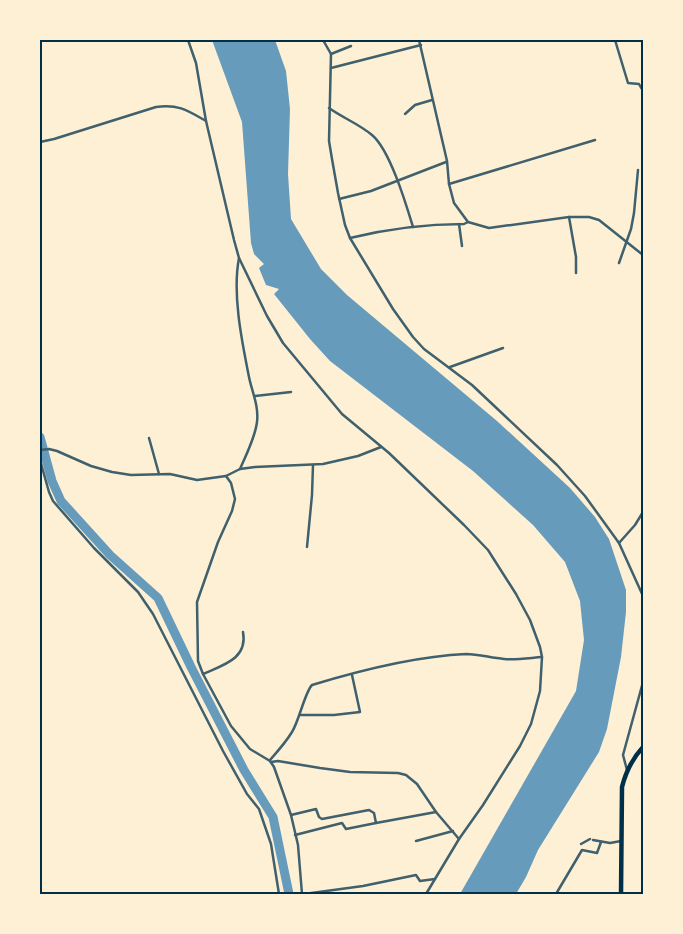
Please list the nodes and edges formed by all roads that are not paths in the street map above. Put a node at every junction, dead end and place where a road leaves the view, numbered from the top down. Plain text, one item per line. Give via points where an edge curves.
1 (188, 40) edge
2 (323, 40) edge
3 (420, 40) edge
4 (615, 40) edge
5 (421, 45) junction
6 (351, 46) dead end
7 (331, 54) junction
8 (331, 68) junction
9 (643, 91) edge
10 (432, 100) junction
11 (329, 108) junction
12 (405, 114) dead end
13 (206, 121) junction
14 (595, 140) dead end
15 (40, 142) edge
16 (447, 162) junction
17 (638, 170) dead end
18 (398, 181) junction
19 (452, 183) junction
20 (339, 199) junction
21 (569, 217) junction
22 (468, 222) junction
23 (459, 224) junction
24 (413, 227) junction
25 (350, 238) junction
26 (627, 241) junction
27 (462, 246) dead end
28 (643, 255) edge
29 (239, 258) junction
30 (619, 263) dead end
31 (576, 273) dead end
32 (503, 348) dead end
33 (450, 367) junction
34 (291, 392) dead end
35 (255, 396) junction
36 (149, 438) dead end
37 (381, 446) junction
38 (41, 450) edge
39 (40, 460) edge
40 (313, 466) junction
41 (240, 469) junction
42 (158, 474) junction
43 (226, 476) junction
44 (643, 512) edge
45 (619, 543) junction
46 (308, 547) dead end
47 (643, 596) edge
48 (243, 632) dead end
49 (542, 657) junction
50 (203, 674) junction
51 (352, 675) junction
52 (643, 682) edge
53 (300, 716) junction
54 (643, 747) edge
55 (270, 761) junction
56 (627, 770) junction
57 (436, 812) junction
58 (291, 815) junction
59 (376, 823) junction
60 (453, 831) junction
61 (295, 835) junction
62 (459, 839) junction
63 (622, 840) junction
64 (416, 841) dead end
65 (601, 842) junction
66 (581, 844) dead end
67 (435, 879) junction
68 (279, 894) edge
69 (303, 894) edge
70 (426, 894) edge
71 (556, 894) edge
72 (621, 894) edge

1 - 13 street via 196,63
2 - 7 street
3 - 5 street
4 - 9 street via 628,83 639,84
5 - 8 street
5 - 10 street
6 - 7 street
7 - 8 street
8 - 11 street
10 - 12 street via 415,105
10 - 16 street
11 - 18 street via 375,138
11 - 20 street via 330,141
13 - 15 street via 181,107 166,105
13 - 29 street
14 - 19 street
16 - 18 street
16 - 19 street
17 - 26 street via 634,213
18 - 20 street
18 - 24 street
19 - 22 street via 454,203
20 - 25 street
21 - 22 street via 489,228
21 - 26 street via 599,220
21 - 31 street
22 - 23 street
23 - 24 street
23 - 27 street
24 - 25 street
25 - 33 street via 413,338
26 - 28 street
26 - 30 street
29 - 35 street via 239,318
29 - 37 street via 283,343 342,414
32 - 33 street
33 - 45 street via 557,465 585,496
34 - 35 street
35 - 41 street via 257,423
36 - 42 street
37 - 40 street via 358,456
37 - 49 street via 488,550 530,620
38 - 42 street via 57,450 90,466 112,472
39 - 68 street via 53,501 138,592 153,614 223,751 259,809 271,844
40 - 41 street
40 - 46 street
41 - 43 street
42 - 43 street via 197,480
43 - 50 street via 234,495 233,505 197,607 198,661
44 - 45 street
45 - 47 street
48 - 50 street via 244,644 236,657
49 - 51 street via 504,659 464,654 427,658
49 - 62 street via 540,691 531,724
50 - 55 street via 242,741
51 - 53 street via 310,687
51 - 53 street via 360,712
52 - 56 street via 623,755
53 - 55 street via 292,733
54 - 56 highway
55 - 57 street via 350,772 406,775 417,784
55 - 58 street
56 - 63 highway via 621,794
57 - 59 street
57 - 60 street
58 - 59 street via 316,809 322,819 369,810 374,813
58 - 61 street
59 - 61 street via 346,829 342,823
60 - 62 street
60 - 64 street
61 - 69 street
62 - 67 street
63 - 65 street
63 - 72 highway
65 - 66 street via 592,840
65 - 71 street via 597,853 582,850
67 - 69 street via 419,881 416,875
67 - 70 street

